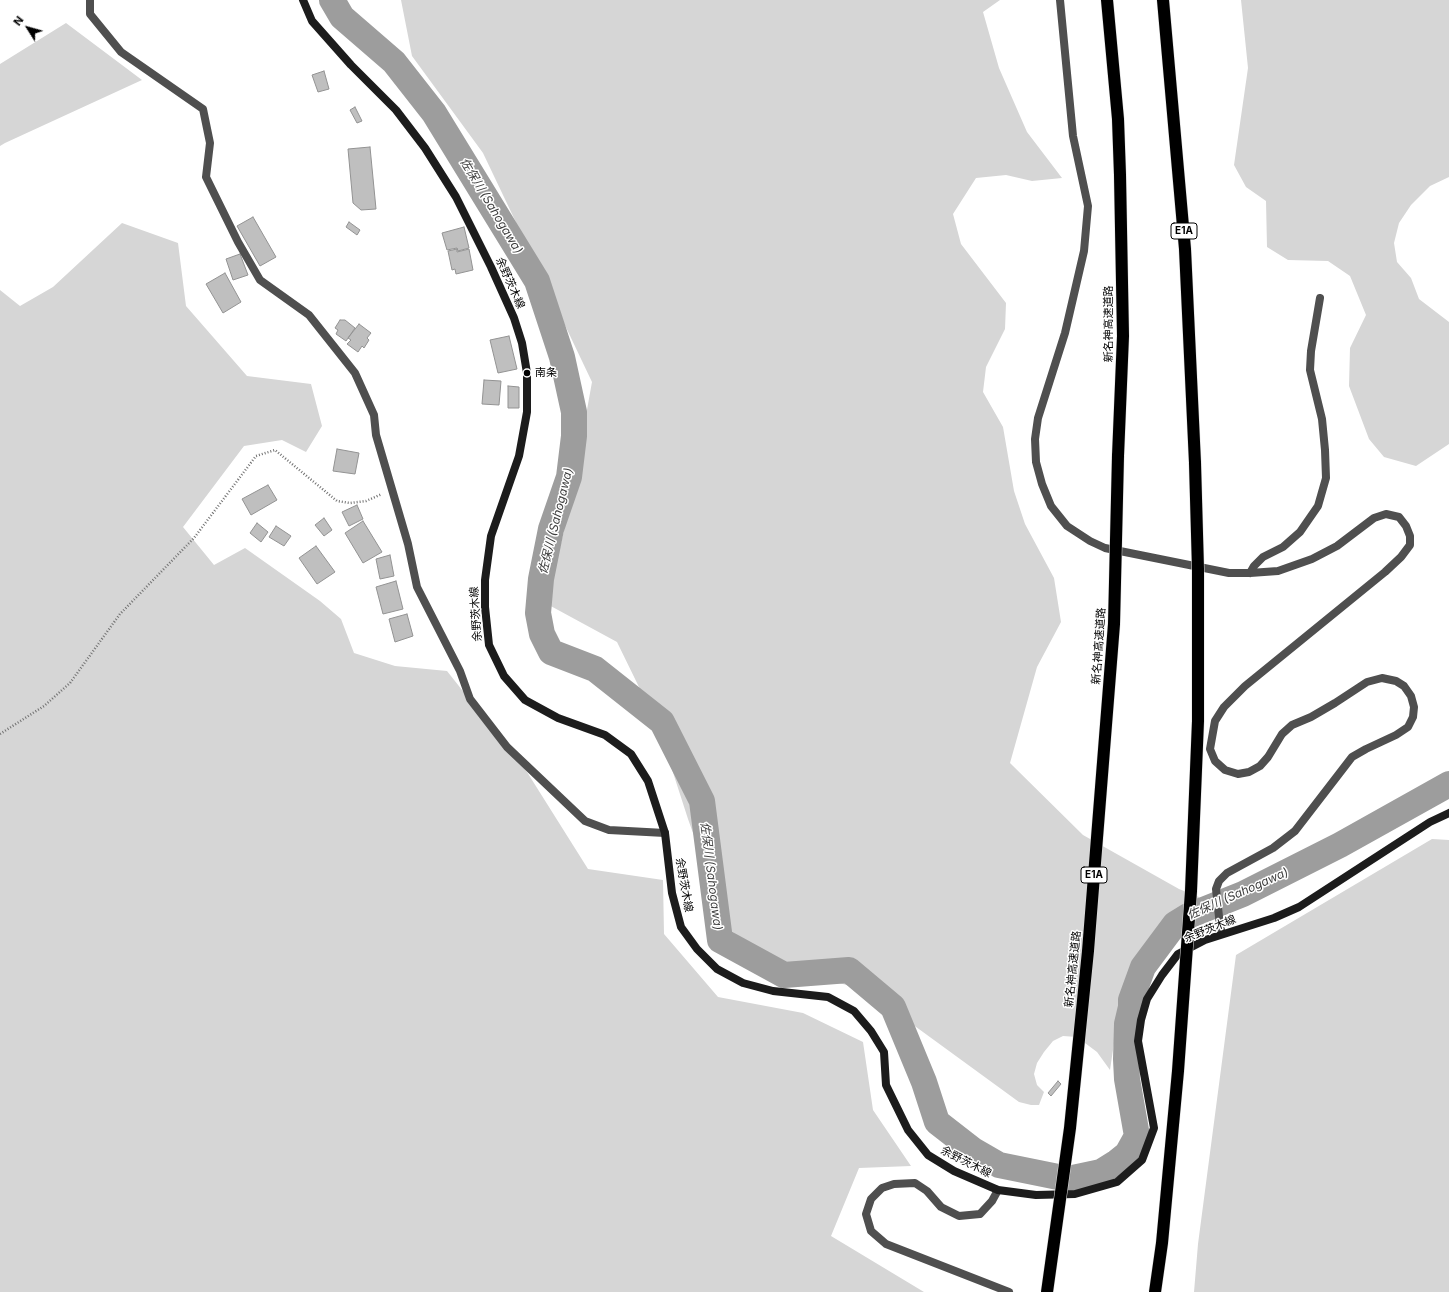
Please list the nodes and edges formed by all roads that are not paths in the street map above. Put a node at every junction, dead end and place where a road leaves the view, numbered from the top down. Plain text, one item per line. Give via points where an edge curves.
1 (90, 0) edge
2 (303, 0) edge
3 (1060, 0) edge
4 (1100, 0) edge
5 (1107, 0) edge
6 (1163, 0) edge
7 (1118, 119) junction
8 (1320, 298) dead end
9 (1250, 573) junction
10 (1449, 813) edge
11 (665, 833) junction
12 (1221, 930) junction
13 (998, 1190) junction
14 (1009, 1292) edge
15 (1047, 1292) edge
16 (1155, 1292) edge

1 - 11 street via 90,14 121,52 203,109 210,143 206,177 238,242 260,280 309,315 355,373 374,415 376,435 418,587 460,672 470,699 507,747 585,821 609,830
2 - 11 main road, 余野茨木線 via 312,21 396,110 429,154 456,197 491,267 514,318 522,343 527,373 527,412 519,456 491,536 484,580 484,607 489,645 504,676 525,700 558,718 605,736 631,754 648,780
3 - 9 street via 1073,136 1088,206 1084,251 1065,333 1038,418 1036,462 1042,484 1051,506 1068,526 1105,548 1229,573
4 - 7 highway
5 - 7 highway, 新名神高速道路 / E1A
6 - 16 highway, E1A, bridge via 1185,249 1198,569 1198,721 1191,891 1178,1072
7 - 15 highway, 新名神高速道路 / E1A, bridge via 1123,336 1114,624 1088,951 1070,1128
8 - 9 street via 1310,351 1310,370 1322,419 1326,478 1318,506 1300,532 1283,547 1263,557
9 - 12 street via 1278,571 1312,560 1337,546 1374,518 1386,514 1399,517 1410,536 1410,545 1402,557 1245,686 1224,707 1215,721 1210,749 1215,761 1225,770 1238,774 1260,766 1282,734 1292,725 1311,717 1367,682 1382,678 1396,681 1404,686 1411,696 1414,707 1408,727 1352,757 1295,832 1273,848 1227,873 1219,881 1216,889
10 - 12 main road, 余野茨木線 via 1430,822 1299,907 1274,918
11 - 13 main road, 余野茨木線 via 672,893 682,927 697,949 718,969 743,983 773,991 828,997 854,1011 884,1052 886,1084 908,1130 928,1155 954,1171
12 - 13 main road, 余野茨木線 via 1178,954 1147,999 1138,1041 1154,1128 1142,1160 1117,1182 1075,1194 1036,1195
13 - 14 street via 980,1214 959,1216 941,1207 927,1191 914,1183 894,1184 882,1188 872,1199 866,1214 871,1231 886,1244

